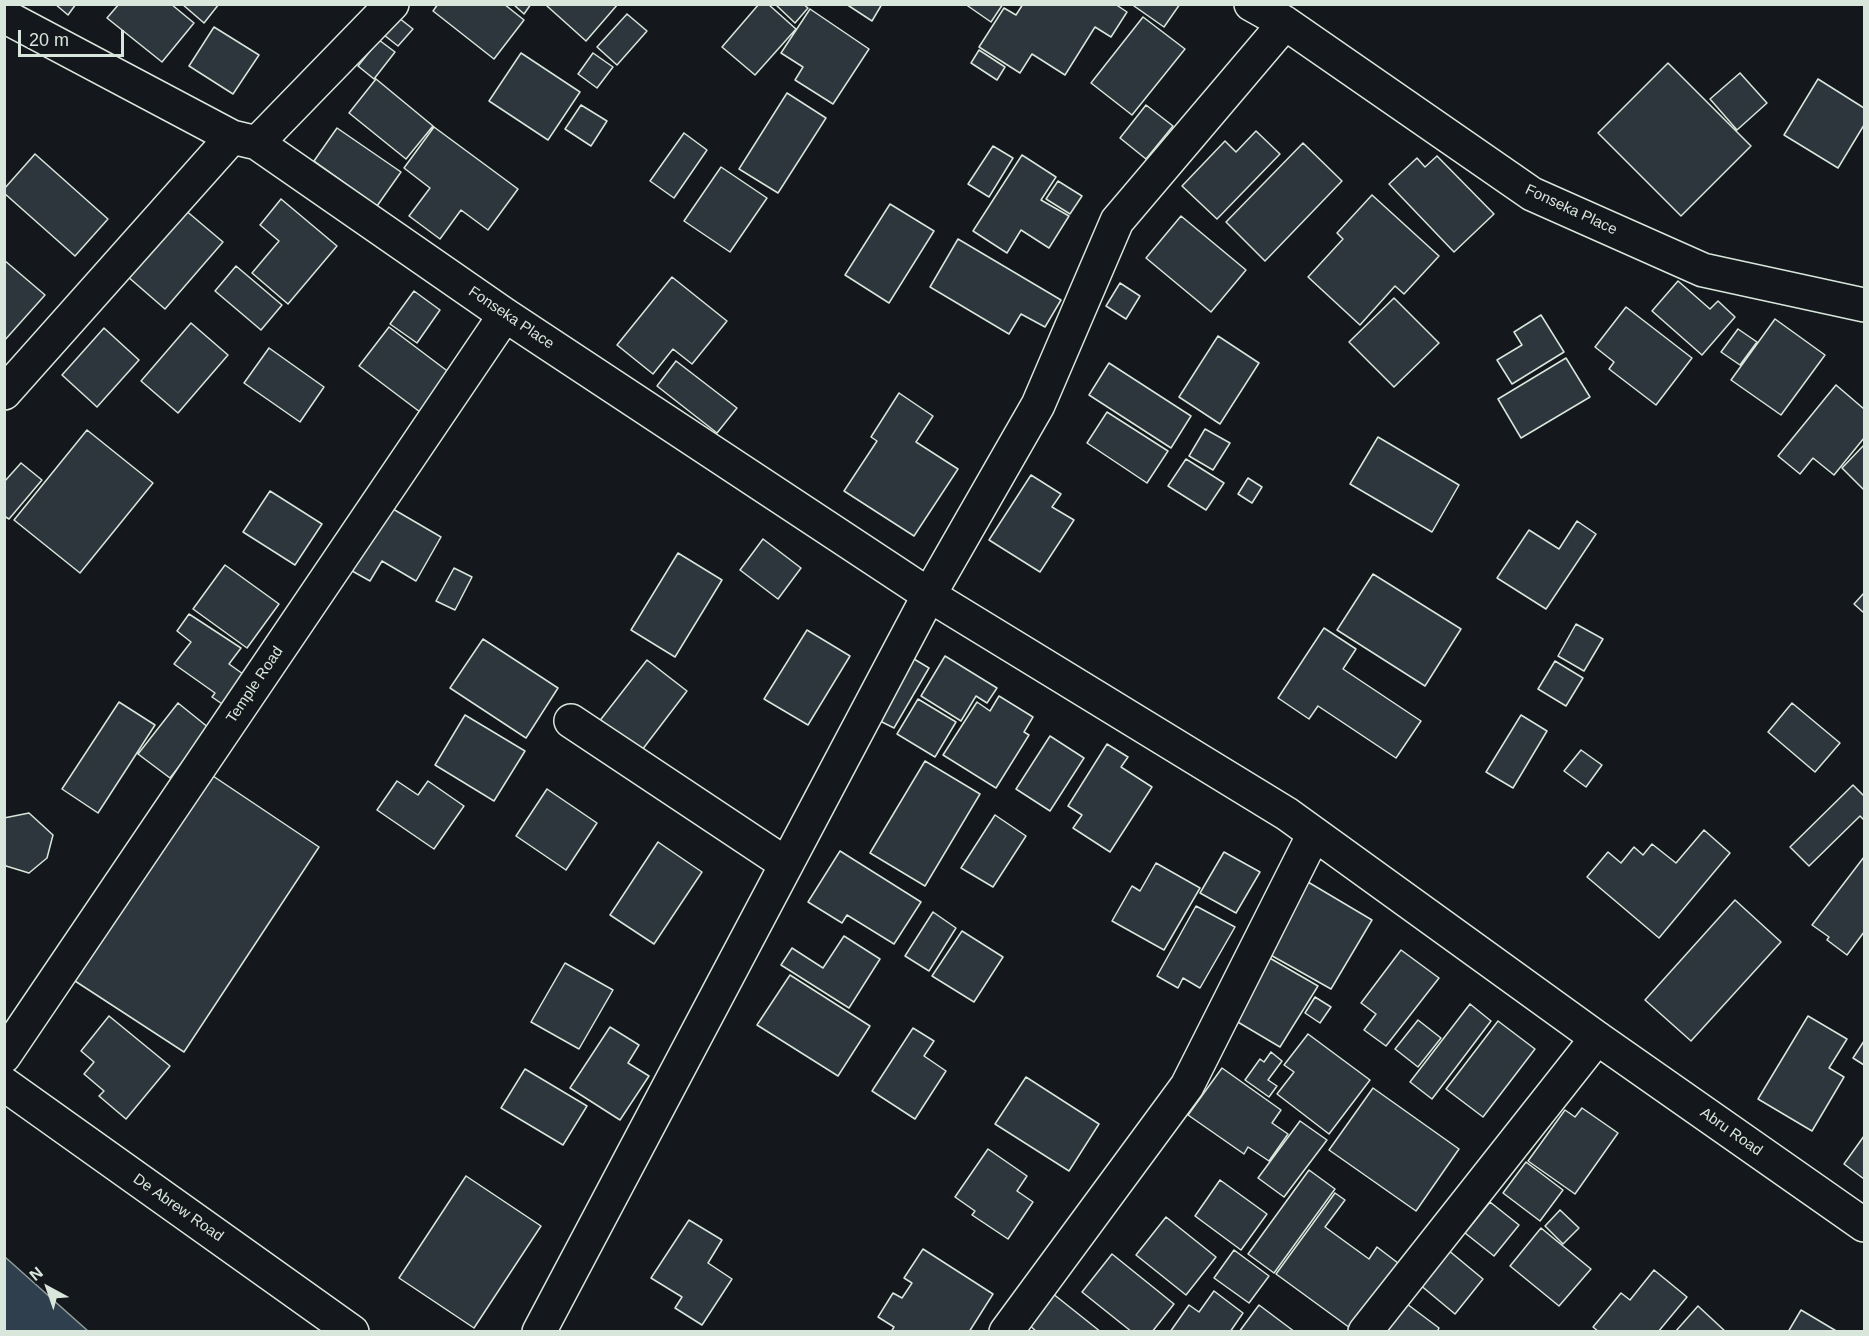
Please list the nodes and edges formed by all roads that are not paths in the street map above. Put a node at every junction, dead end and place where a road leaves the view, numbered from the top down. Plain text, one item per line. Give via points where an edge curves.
1 (392, 4) edge
2 (1251, 4) edge
3 (4, 16) edge
4 (1285, 23) junction
5 (245, 140) junction
6 (1864, 305) edge
7 (505, 315) junction
8 (4, 393) edge
9 (929, 595) junction
10 (572, 721) dead end
11 (1314, 834) junction
12 (786, 864) junction
13 (1598, 1038) junction
14 (4, 1056) edge
15 (4, 1084) edge
16 (1864, 1225) edge
17 (352, 1332) edge
18 (539, 1332) edge
19 (1006, 1332) edge
20 (1365, 1332) edge

1 - 5 street
2 - 4 street, Fonseka Place
3 - 5 street, Fonseka Place
4 - 6 street, Fonseka Place via 1532,194 1703,270
4 - 9 street via 1117,221 1038,405
5 - 7 street, Fonseka Place
5 - 8 street
7 - 9 street, Fonseka Place
7 - 14 street, Temple Road
9 - 11 street, Fonseka Place
9 - 12 street
10 - 12 street
11 - 13 street, Abru Road
11 - 19 street via 1187,1086
12 - 18 street
13 - 16 street, Abru Road
13 - 20 street
15 - 17 street, De Abrew Road

